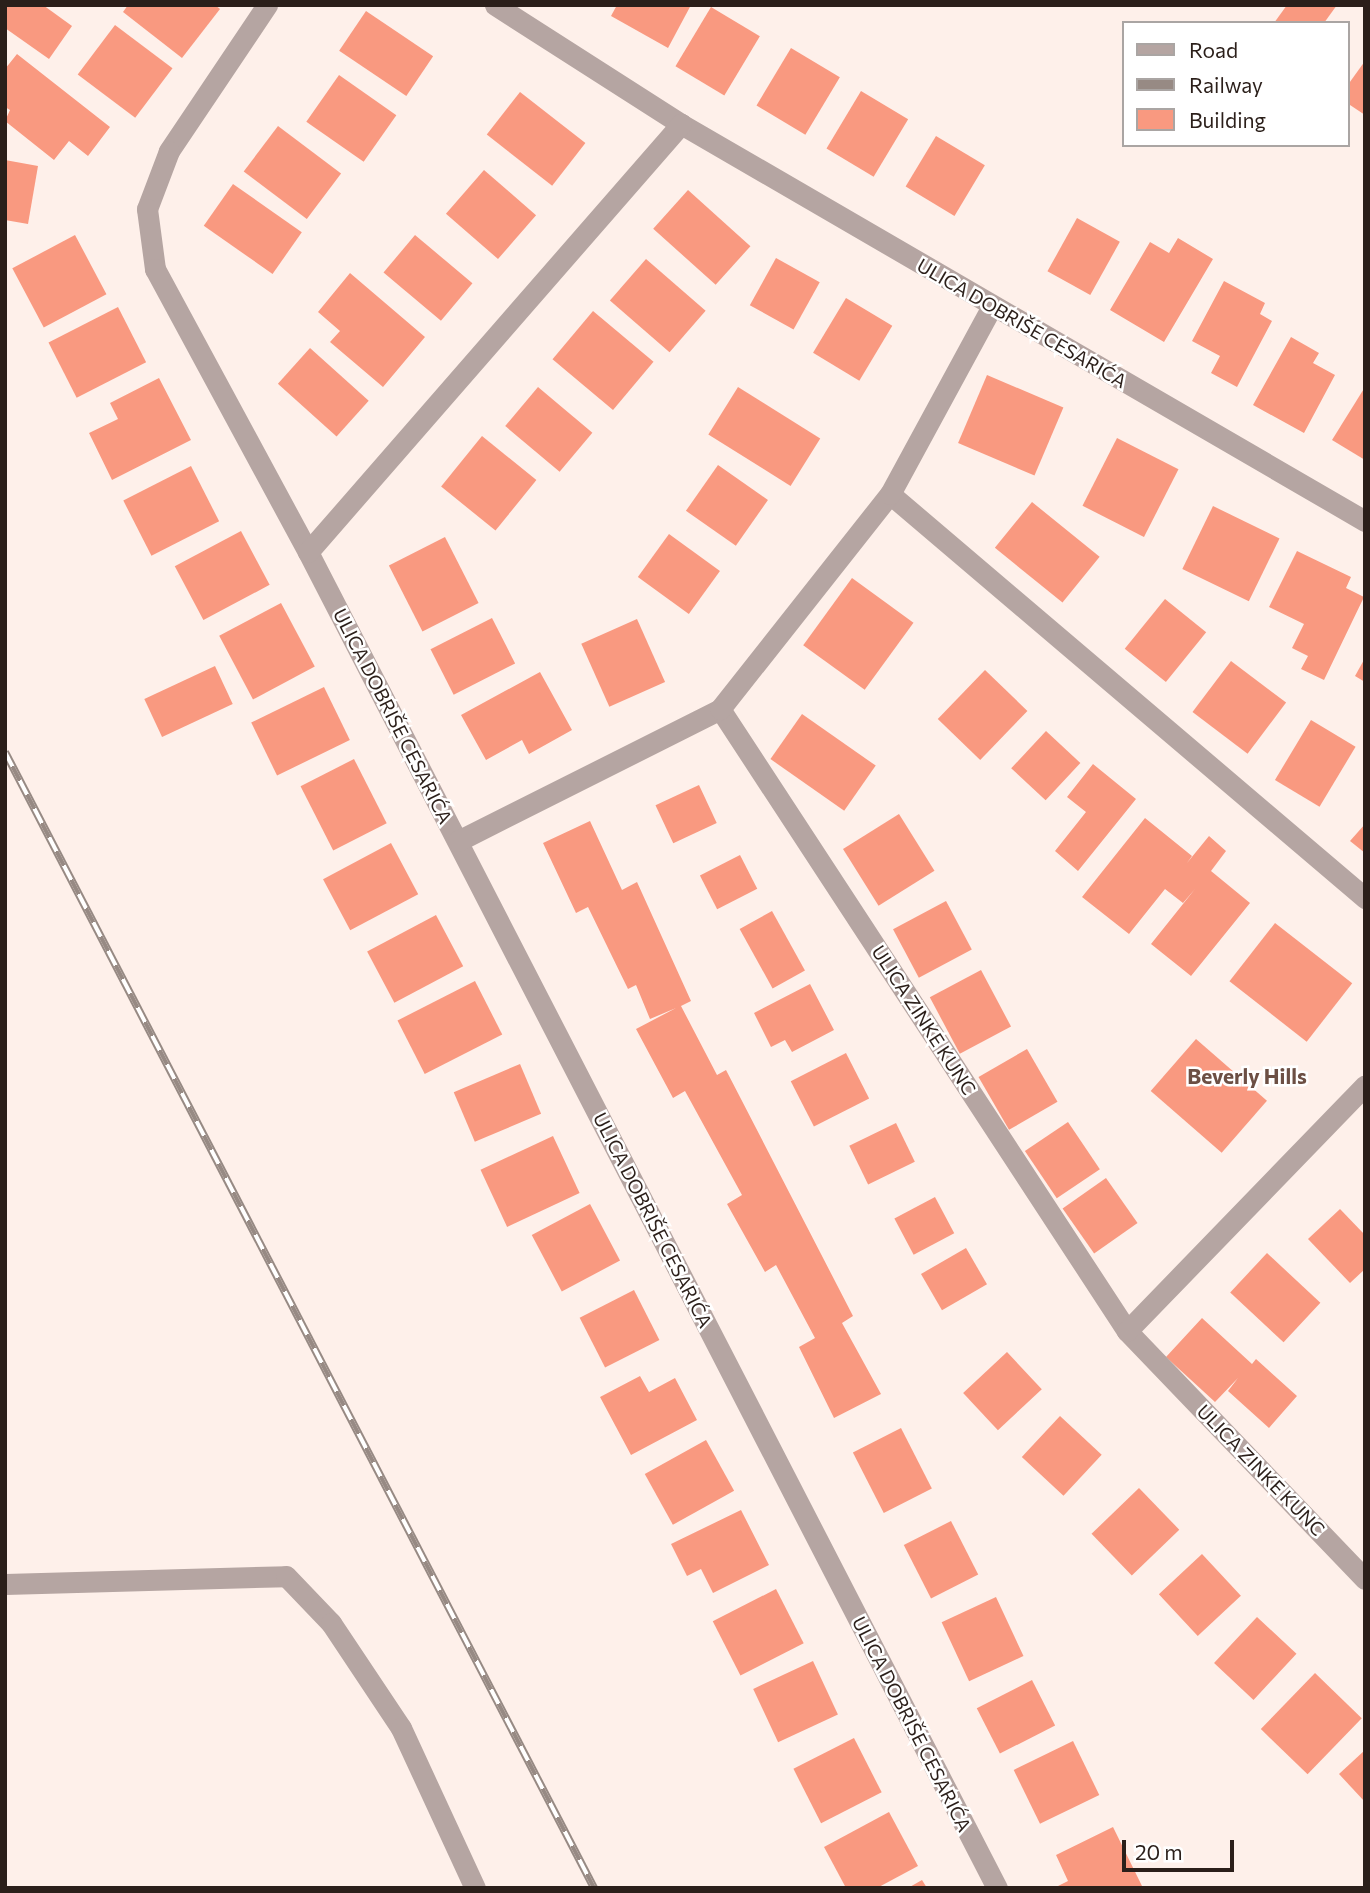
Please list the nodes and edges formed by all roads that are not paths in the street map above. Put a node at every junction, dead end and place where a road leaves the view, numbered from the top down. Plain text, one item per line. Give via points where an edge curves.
1 (267, 5) edge
2 (495, 5) edge
3 (681, 124) junction
4 (992, 306) junction
5 (890, 494) junction
6 (1365, 521) edge
7 (308, 552) junction
8 (720, 709) junction
9 (458, 841) junction
10 (1365, 898) edge
11 (1365, 1085) edge
12 (1128, 1331) junction
13 (1365, 1579) edge
14 (5, 1584) edge
15 (475, 1888) edge
16 (997, 1888) edge

1 - 7 street, ULICA DOBRIŠE CESARIĆA via 169,151 147,209 155,269
2 - 3 street, ULICA DOBRIŠE CESARIĆA
3 - 4 street, ULICA DOBRIŠE CESARIĆA
3 - 7 street
4 - 5 street
4 - 6 street, ULICA DOBRIŠE CESARIĆA
5 - 8 street
5 - 10 street
7 - 9 street, ULICA DOBRIŠE CESARIĆA
8 - 9 street
8 - 12 street, ULICA ZINKE KUNC
9 - 16 street, ULICA DOBRIŠE CESARIĆA
11 - 12 street
12 - 13 street, ULICA ZINKE KUNC
14 - 15 street via 286,1576 331,1623 401,1728

